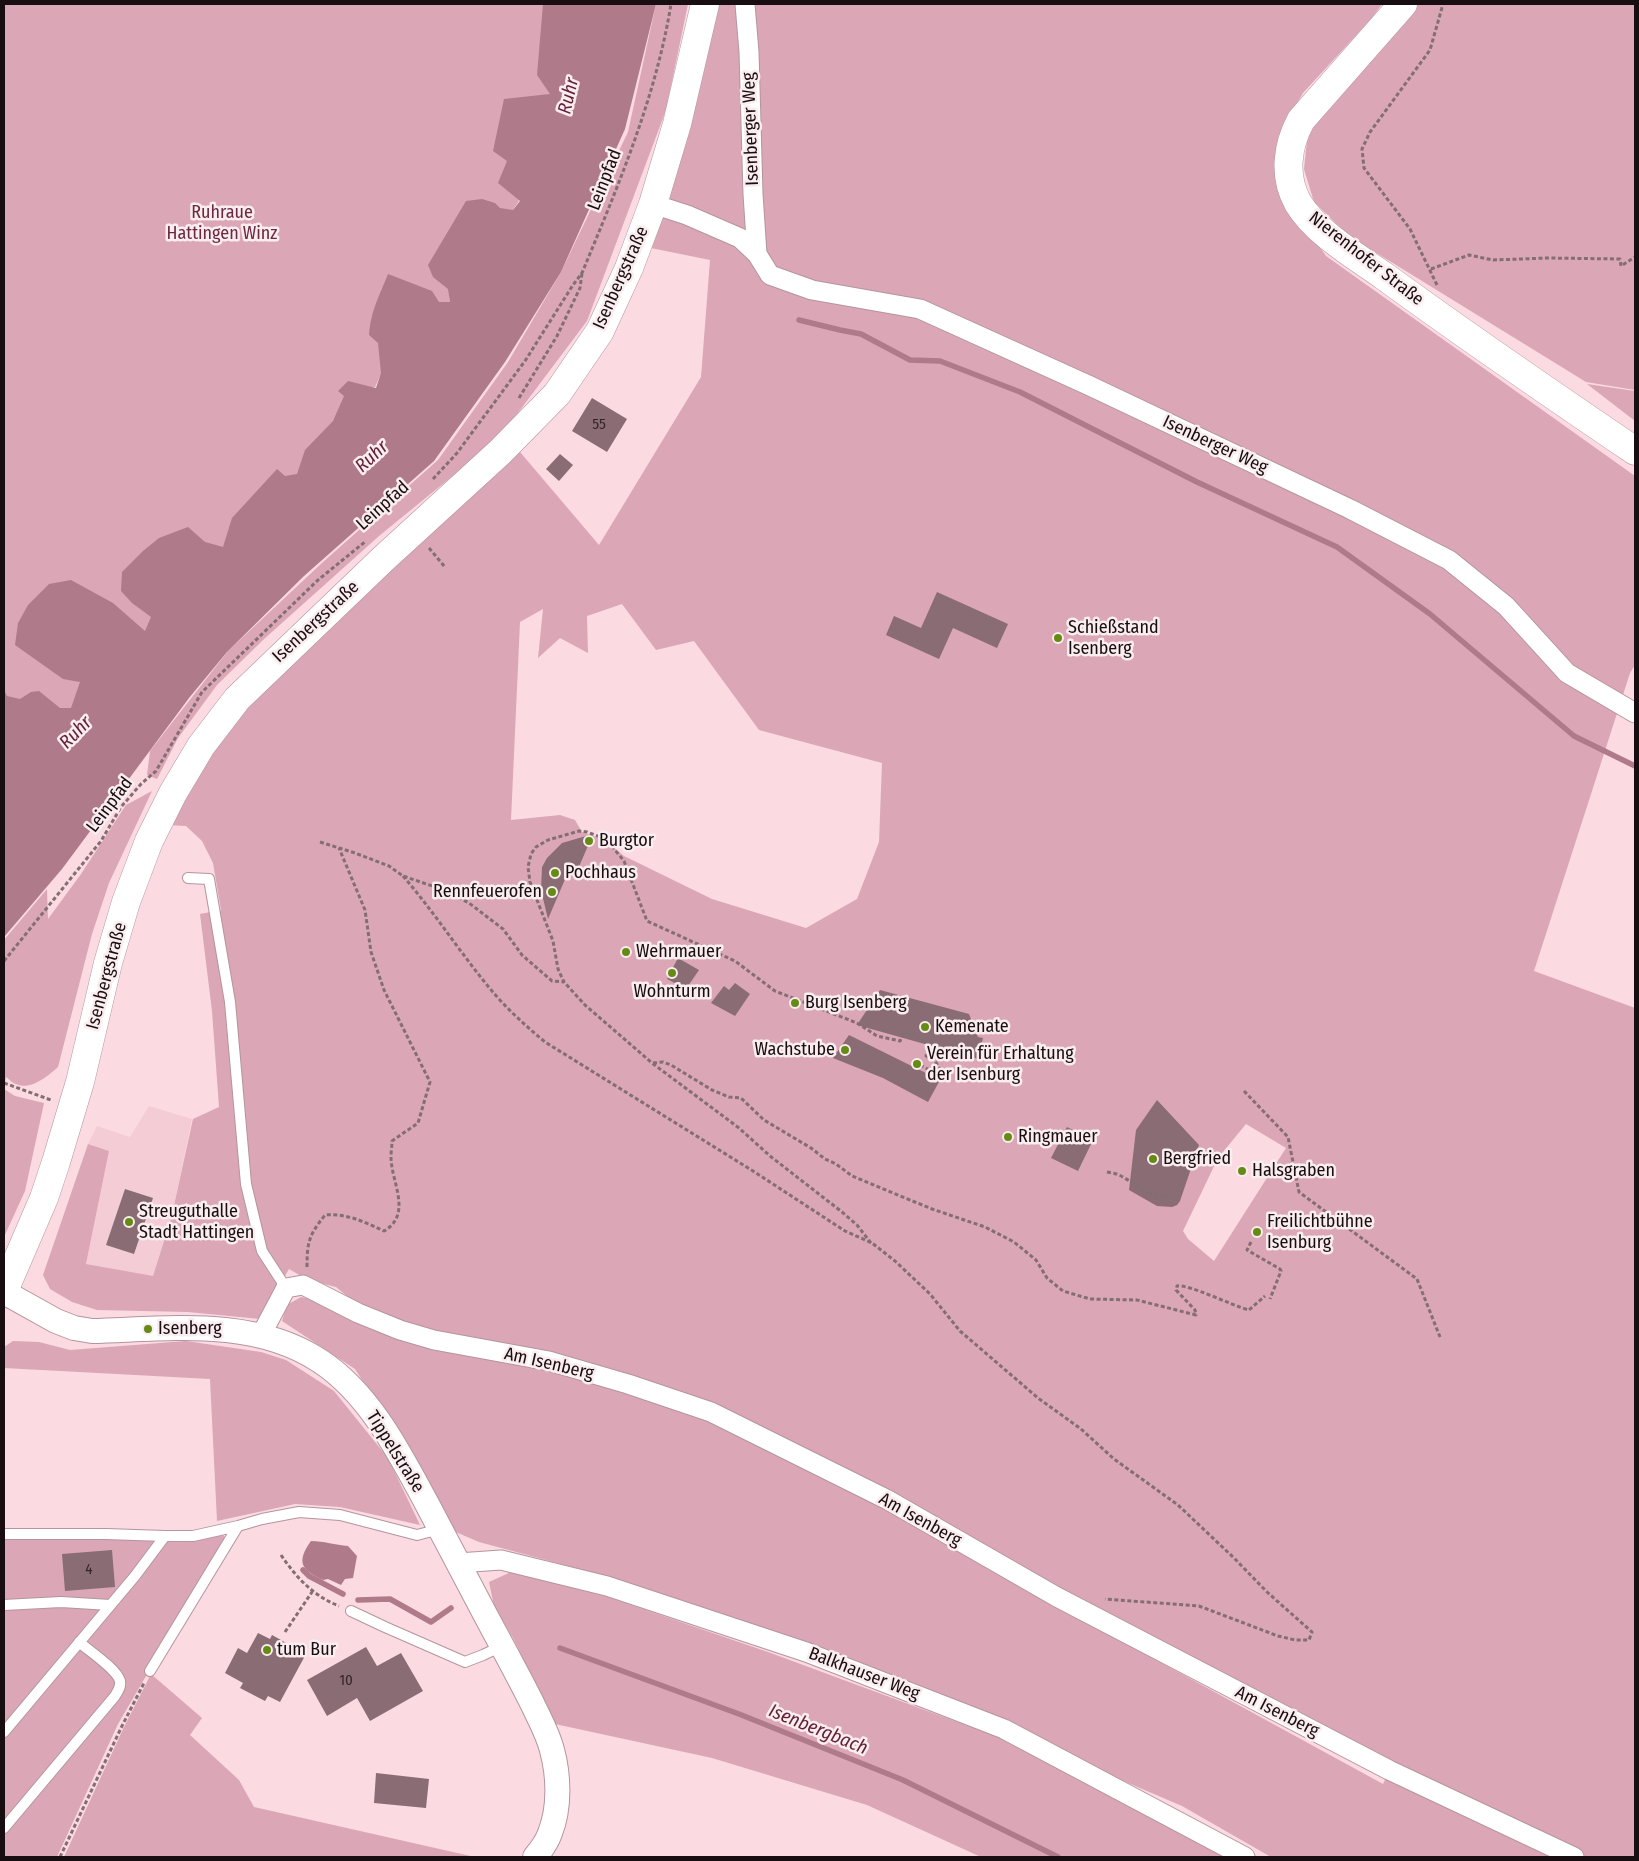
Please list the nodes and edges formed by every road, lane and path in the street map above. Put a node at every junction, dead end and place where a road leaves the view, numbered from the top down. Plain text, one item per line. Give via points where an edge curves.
1 (671, 4) edge
2 (705, 4) edge
3 (745, 4) edge
4 (1403, 4) edge
5 (1443, 4) edge
6 (653, 204) junction
7 (757, 254) junction
8 (1635, 257) edge
9 (582, 273) junction
10 (515, 403) dead end
11 (1635, 451) edge
12 (433, 479) dead end
13 (369, 538) dead end
14 (1635, 713) edge
15 (320, 842) dead end
16 (339, 848) junction
17 (575, 870) dead end
18 (629, 872) junction
19 (403, 876) junction
20 (188, 878) dead end
21 (4, 961) edge
22 (564, 982) junction
23 (652, 1063) junction
24 (920, 1065) dead end
25 (941, 1072) junction
26 (945, 1078) dead end
27 (4, 1083) edge
28 (1244, 1091) dead end
29 (74, 1107) junction
30 (1107, 1172) dead end
31 (1169, 1194) dead end
32 (1251, 1242) dead end
33 (872, 1243) junction
34 (294, 1286) junction
35 (4, 1292) edge
36 (1265, 1296) dead end
37 (1270, 1299) dead end
38 (261, 1335) junction
39 (1440, 1337) dead end
40 (238, 1526) junction
41 (440, 1529) junction
42 (4, 1534) edge
43 (165, 1536) junction
44 (281, 1556) dead end
45 (458, 1563) junction
46 (312, 1592) junction
47 (1096, 1599) dead end
48 (4, 1605) edge
49 (110, 1605) junction
50 (351, 1611) joint
51 (285, 1632) dead end
52 (79, 1642) junction
53 (502, 1646) junction
54 (150, 1671) joint
55 (4, 1730) edge
56 (4, 1828) edge
57 (60, 1857) edge
58 (535, 1857) edge
59 (1244, 1857) edge
60 (1574, 1857) edge

1 - 9 path, Leinpfad via 656,73 626,166
2 - 6 main road, Isenbergstraße via 677,124
3 - 7 street, Isenberger Weg
4 - 11 main road, Nierenhofer Straße via 1301,120 1293,134 1288,167 1298,202 1320,229 1454,327
5 - 8 path via 1430,50 1370,132 1362,150 1364,168 1410,229 1431,269 1470,255 1493,260 1620,259 1621,266
6 - 7 street, Isenberger Weg via 740,238
6 - 29 main road, Isenbergstraße via 604,323 557,394 500,452 276,659 236,699 201,746 149,841 126,902
7 - 14 street, Isenberger Weg via 770,275 812,290 920,309 1350,509 1450,560 1506,606 1567,673
9 - 10 path via 580,288 557,336
9 - 12 path, Leinpfad via 525,361
13 - 21 path, Leinpfad via 318,580 202,692 156,772 122,807 101,840
15 - 16 path
16 - 19 path via 389,866
16 - 34 path via 365,910 371,952 384,990 430,1082 418,1123 392,1141 391,1158 400,1208 393,1226 384,1231 337,1213 325,1215 312,1232 307,1252 307,1276
17 - 18 path via 588,877
18 - 22 path via 606,839 587,832 579,831 548,840 531,854 528,867 530,882 553,941
18 - 25 path via 647,921 735,961 775,991 857,1023 877,1036 900,1041 905,1031 930,1044 926,1056 935,1061
19 - 22 path via 444,890 469,903 503,929 522,955 552,981
19 - 33 path via 493,992 545,1042 845,1231
20 - 34 lane via 209,879 230,1002 246,1184 262,1251
22 - 23 path via 585,1005
23 - 33 path via 739,1128 842,1212
23 - 36 path via 671,1065 712,1090 741,1098 764,1120 852,1176 978,1224 1014,1242 1036,1260 1047,1278 1064,1291 1090,1299 1137,1300 1196,1315 1176,1290 1177,1286 1189,1287 1249,1310
24 - 25 path via 937,1074
25 - 26 path
27 - 29 path
28 - 39 path via 1288,1137 1299,1192 1418,1279
29 - 35 main road, Isenbergstraße via 44,1198
30 - 31 path via 1118,1174 1154,1195
32 - 37 path via 1247,1250 1281,1271
33 - 47 path via 922,1284 960,1331 1114,1459 1178,1505 1312,1632 1309,1640 1295,1640 1199,1606
34 - 38 street
34 - 60 street, Am Isenberg via 400,1330 434,1340 549,1361 711,1412 888,1500 1057,1597 1354,1752
35 - 38 street, Tippelstraße via 74,1328 92,1331 221,1329
38 - 41 street, Tippelstraße via 300,1349 343,1379 400,1453
40 - 41 lane via 299,1512 340,1516 417,1536
40 - 43 lane via 193,1536
40 - 54 lane
41 - 45 street, Tippelstraße
42 - 43 lane
43 - 49 lane
44 - 46 path via 294,1575
45 - 53 street, Tippelstraße
45 - 59 street, Balkhauser Weg via 501,1560 607,1586 806,1652 1004,1729
46 - 50 path
46 - 51 path
48 - 49 lane via 61,1602
49 - 52 lane
50 - 53 lane via 465,1662
52 - 55 lane
52 - 56 lane via 114,1672 120,1680 120,1687
53 - 58 street, Tippelstraße via 543,1726 552,1749 556,1774 557,1796 550,1833
54 - 57 path

